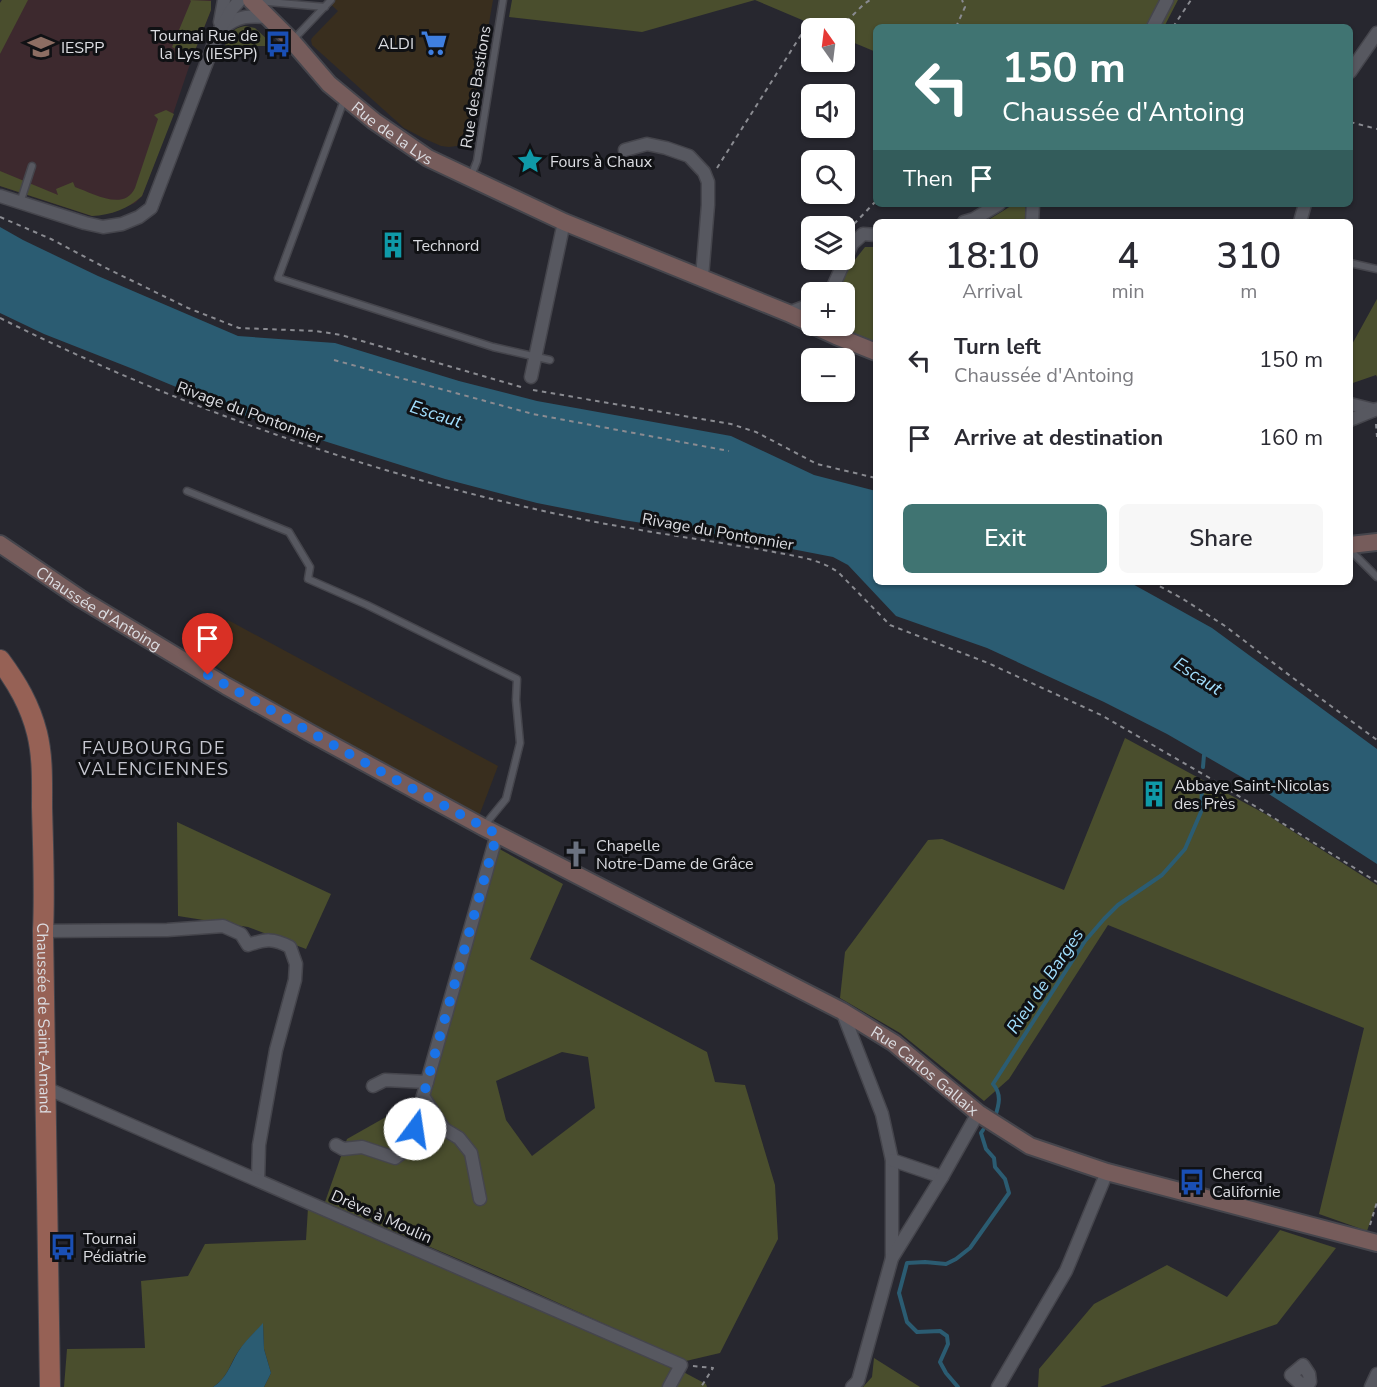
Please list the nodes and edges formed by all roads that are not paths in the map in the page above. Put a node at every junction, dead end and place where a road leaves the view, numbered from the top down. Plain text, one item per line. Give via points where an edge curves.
1 (224, 0) edge
2 (240, 0) edge
3 (252, 0) edge
4 (332, 0) edge
5 (503, 0) edge
6 (1167, 0) edge
7 (325, 7) junction
8 (269, 17) junction
9 (1155, 24) edge
10 (218, 33) junction
11 (1377, 33) edge
12 (292, 41) junction
13 (1353, 68) edge
14 (346, 96) junction
15 (625, 150) dead end
16 (32, 166) dead end
17 (470, 177) junction
18 (0, 196) edge
19 (20, 202) junction
20 (994, 207) edge
21 (974, 219) edge
22 (564, 222) junction
23 (873, 235) edge
24 (1353, 264) edge
25 (1377, 269) edge
26 (702, 277) junction
27 (836, 282) edge
28 (801, 308) edge
29 (788, 313) junction
30 (801, 319) edge
31 (846, 336) edge
32 (873, 350) edge
33 (536, 357) junction
34 (550, 360) dead end
35 (531, 377) dead end
36 (1353, 405) edge
37 (1376, 410) edge
38 (1353, 419) edge
39 (187, 491) dead end
40 (1377, 542) edge
41 (0, 544) edge
42 (1353, 545) edge
43 (1353, 553) edge
44 (1377, 577) edge
45 (0, 660) edge
46 (490, 831) junction
47 (43, 931) junction
48 (842, 1011) junction
49 (427, 1082) junction
50 (373, 1086) dead end
51 (46, 1088) junction
52 (423, 1096) junction
53 (978, 1113) junction
54 (336, 1145) dead end
55 (892, 1160) junction
56 (1107, 1172) junction
57 (942, 1177) junction
58 (258, 1180) junction
59 (480, 1199) dead end
60 (1372, 1242) edge
61 (892, 1258) junction
62 (1377, 1374) edge
63 (50, 1387) edge
64 (669, 1387) edge
65 (852, 1387) edge
66 (998, 1387) edge
67 (1371, 1387) edge

1 - 10 street
2 - 10 street
3 - 7 lane
3 - 8 main road, Rue de la Lys
4 - 7 lane
5 - 17 lane, Rue des Bastions via 477,161
6 - 9 street
7 - 12 lane
8 - 10 street via 239,18
8 - 12 main road, Rue de la Lys
10 - 19 street via 151,208 122,224 103,226
11 - 13 street
12 - 14 main road, Rue de la Lys via 329,84
14 - 17 main road, Rue de la Lys via 374,121 428,158
14 - 33 lane via 278,278
15 - 26 street via 648,144 666,148 689,156 704,172 708,205
16 - 19 lane
17 - 22 main road, Rue de la Lys
18 - 19 street
20 - 21 street
22 - 26 main road, Rue de la Lys
22 - 33 street
23 - 27 street via 863,234 852,244
24 - 25 lane
26 - 29 main road, Rue de la Lys
28 - 29 street
29 - 30 main road, Rue de la Lys
31 - 32 main road, Rue de la Lys
33 - 34 lane
33 - 35 street
36 - 37 street
37 - 38 street
39 - 46 lane via 289,532 310,567 308,579 517,679 520,743 506,799
40 - 42 main road
41 - 46 main road, Chaussée d'Antoing via 81,599 216,680
43 - 44 lane
45 - 47 main road, Chaussée de Saint-Amand via 18,684 38,736
46 - 48 main road, Rue Carlos Gallaix
46 - 49 street
47 - 51 main road, Chaussée de Saint-Amand
47 - 58 street via 223,926 241,934 248,945 278,940 290,947 296,963 296,980 276,1050 259,1145
48 - 53 main road, Rue Carlos Gallaix via 894,1043
48 - 55 street via 882,1114
49 - 50 street via 385,1080
49 - 52 street
51 - 58 street, Drève à Moulin
51 - 63 main road, Chaussée de Saint-Amand
52 - 54 street via 411,1146 395,1158 362,1147 343,1149
52 - 59 street via 444,1129 459,1138 471,1153
53 - 56 main road, Rue Carlos Gallaix via 1029,1146
53 - 57 street
55 - 57 street
55 - 61 street
56 - 60 main road, Rue Carlos Gallaix
56 - 66 street via 1066,1271
57 - 61 street
58 - 64 street, Drève à Moulin via 681,1365
61 - 65 street via 858,1381
62 - 67 street

